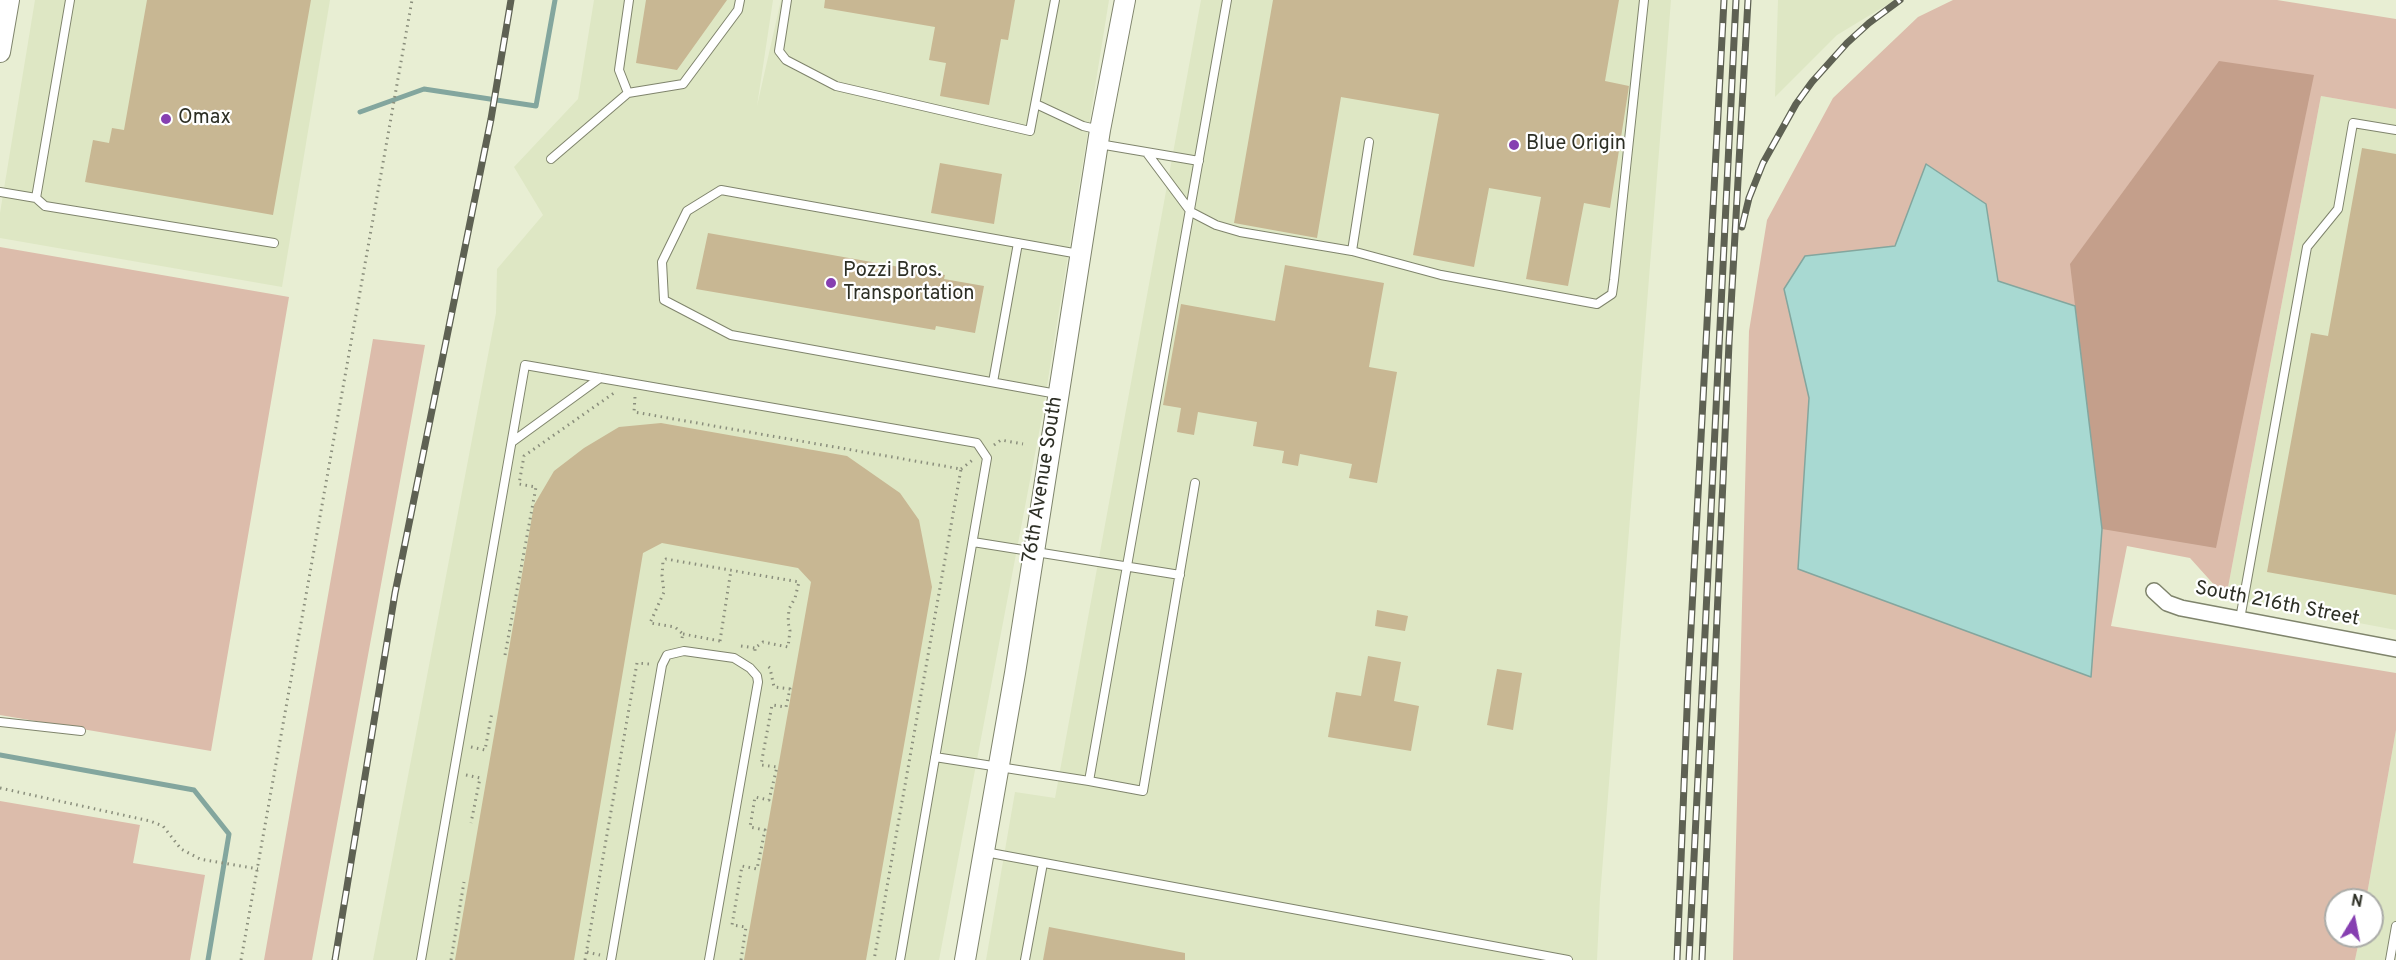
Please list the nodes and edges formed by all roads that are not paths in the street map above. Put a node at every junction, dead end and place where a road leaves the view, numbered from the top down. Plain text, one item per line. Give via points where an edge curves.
1 (9, 0) edge
2 (70, 0) edge
3 (629, 0) edge
4 (740, 0) edge
5 (787, 0) edge
6 (1055, 0) edge
7 (1125, 0) edge
8 (1227, 0) edge
9 (1644, 0) edge
10 (0, 52) edge
11 (628, 93) junction
12 (1036, 104) junction
13 (2396, 130) edge
14 (1099, 137) junction
15 (1369, 142) dead end
16 (1147, 153) junction
17 (550, 159) dead end
18 (1199, 161) junction
19 (0, 192) edge
20 (36, 198) junction
21 (1191, 212) junction
22 (274, 243) dead end
23 (1018, 243) junction
24 (1352, 251) junction
25 (1080, 255) junction
26 (600, 378) junction
27 (993, 382) junction
28 (1058, 394) junction
29 (512, 442) junction
30 (1195, 483) dead end
31 (973, 542) junction
32 (1033, 552) junction
33 (1127, 566) junction
34 (1180, 575) junction
35 (2154, 591) dead end
36 (2240, 619) junction
37 (2396, 649) edge
38 (0, 722) edge
39 (81, 731) dead end
40 (935, 757) junction
41 (999, 768) junction
42 (1089, 781) junction
43 (984, 852) junction
44 (1043, 863) junction
45 (2396, 926) edge
46 (421, 960) edge
47 (611, 960) edge
48 (709, 960) edge
49 (900, 960) edge
50 (965, 960) edge
51 (1025, 960) edge
52 (1569, 960) edge
53 (2390, 960) edge

1 - 10 street
2 - 20 lane
3 - 11 lane via 619,70
4 - 11 lane via 738,10 683,84
5 - 12 lane via 779,51 786,60 836,86 1030,131
6 - 12 lane
7 - 14 street, 76th Avenue South
8 - 18 lane
9 - 24 lane via 1612,294 1597,304 1441,275
11 - 17 lane
12 - 14 lane
13 - 36 lane via 2353,123 2337,209 2307,247
14 - 16 lane
14 - 25 street, 76th Avenue South
15 - 24 lane
16 - 18 lane
16 - 21 lane
18 - 21 lane
19 - 20 lane
20 - 22 lane via 45,206
21 - 24 lane via 1240,232
21 - 33 lane
23 - 25 lane
23 - 27 lane
23 - 27 lane via 721,190 687,211 662,262 664,300 731,335
25 - 28 street, 76th Avenue South
26 - 29 lane
26 - 29 lane via 525,364
26 - 31 lane via 977,443 987,458
27 - 28 lane
28 - 32 street, 76th Avenue South
29 - 46 lane
30 - 34 lane
31 - 32 lane
31 - 40 lane
32 - 33 lane
32 - 41 street, 76th Avenue South
33 - 34 lane
33 - 42 lane
34 - 42 lane via 1143,791
35 - 36 street, South 216th Street via 2174,606
36 - 37 street, South 216th Street
38 - 39 lane
40 - 41 lane
40 - 49 lane
41 - 42 lane
41 - 43 street, 76th Avenue South
43 - 44 lane
43 - 50 street, 76th Avenue South
44 - 51 lane
44 - 52 lane
45 - 53 lane
47 - 48 lane via 662,665 667,655 684,651 734,658 750,668 758,682

